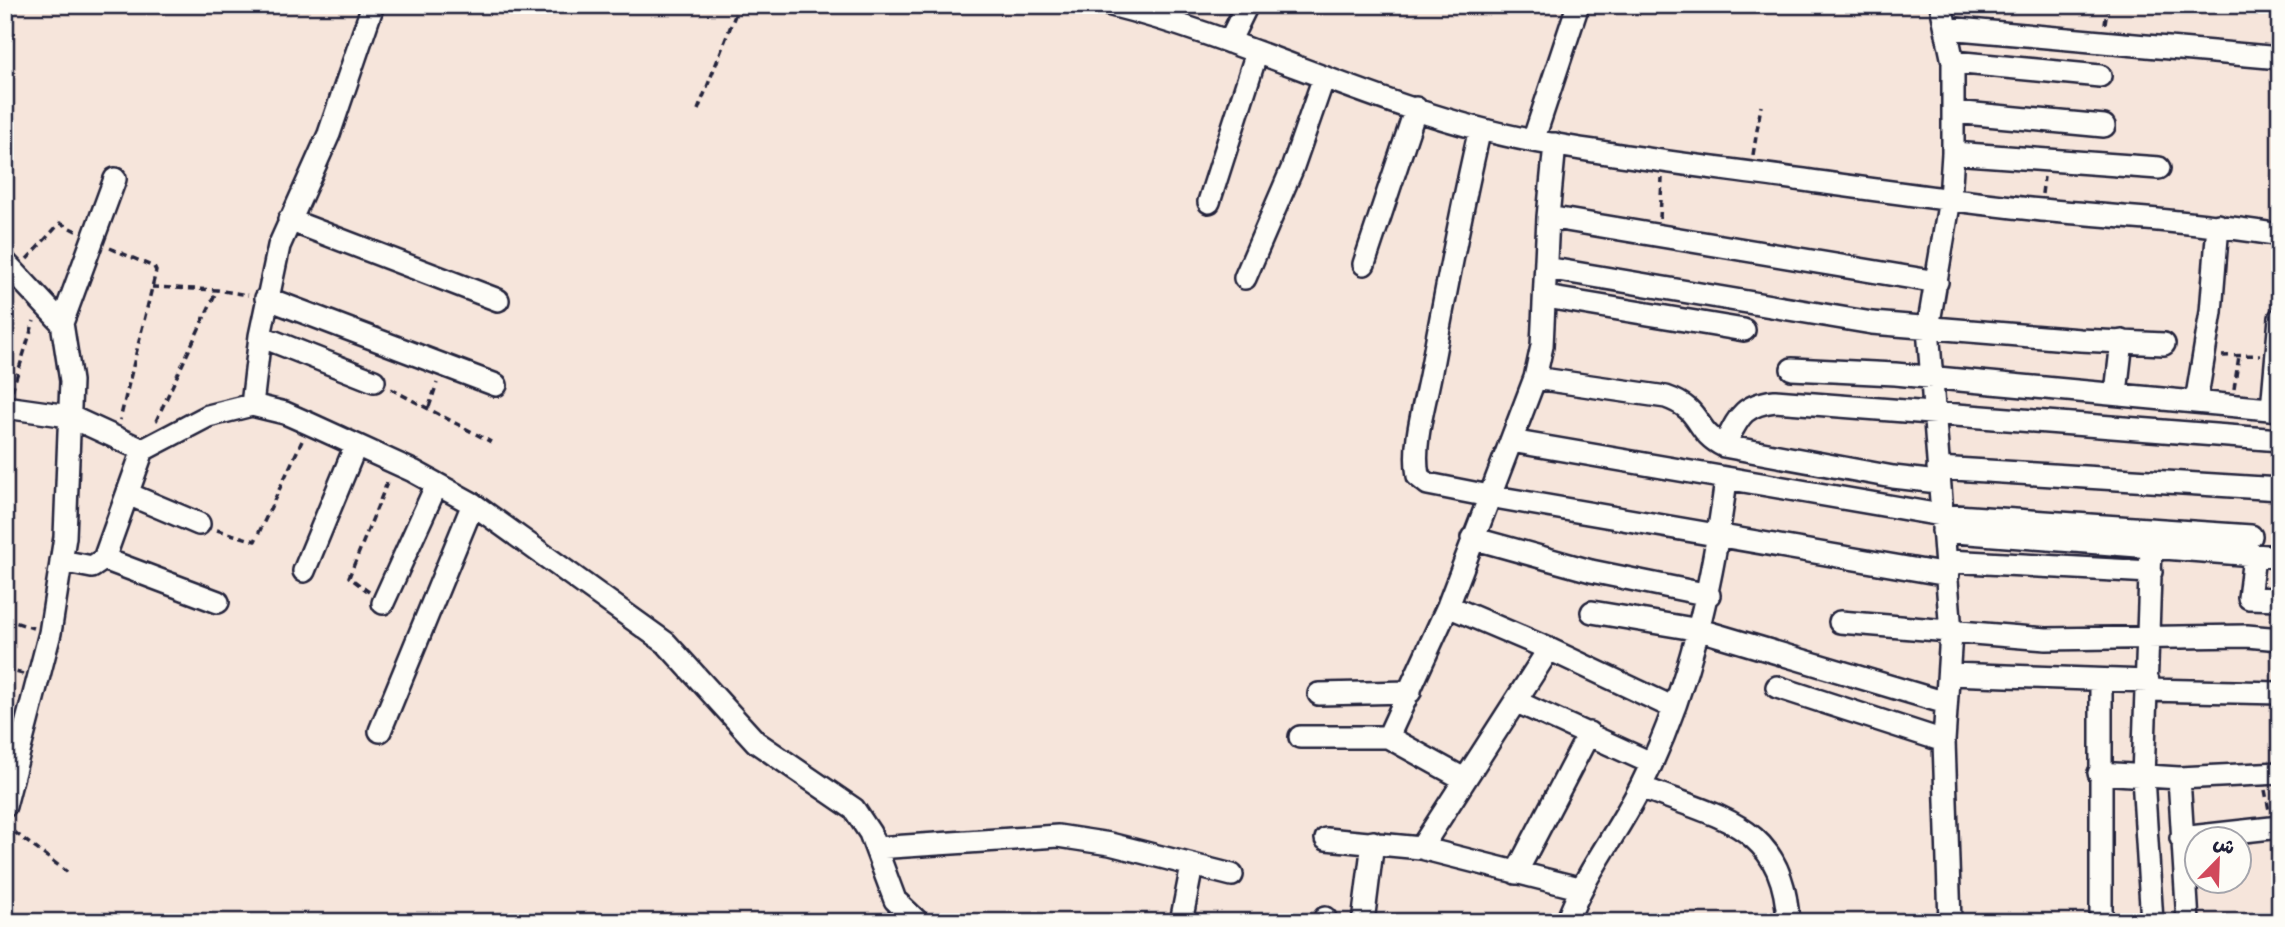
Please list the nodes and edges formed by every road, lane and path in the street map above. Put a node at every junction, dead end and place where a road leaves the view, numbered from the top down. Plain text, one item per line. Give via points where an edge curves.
1 (373, 5) edge
2 (739, 5) edge
3 (1247, 5) edge
4 (1578, 5) edge
5 (1941, 5) edge
6 (1121, 6) edge
7 (1947, 28) junction
8 (1229, 42) junction
9 (1257, 52) junction
10 (2280, 58) edge
11 (1953, 62) junction
12 (2100, 76) dead end
13 (1324, 77) junction
14 (1761, 106) dead end
15 (1416, 108) junction
16 (698, 110) dead end
17 (1954, 112) junction
18 (2104, 126) dead end
19 (1480, 130) junction
20 (1533, 141) junction
21 (1555, 144) junction
22 (1953, 153) junction
23 (2046, 160) junction
24 (1663, 162) junction
25 (2159, 168) dead end
26 (1750, 173) junction
27 (115, 179) dead end
28 (1950, 199) junction
29 (1209, 202) dead end
30 (2040, 210) junction
31 (1548, 217) junction
32 (289, 220) junction
33 (2218, 225) junction
34 (1659, 235) junction
35 (2280, 236) edge
36 (93, 241) junction
37 (1364, 264) dead end
38 (10, 267) edge
39 (1546, 268) junction
40 (1245, 278) dead end
41 (1937, 282) junction
42 (152, 287) junction
43 (217, 290) junction
44 (266, 298) junction
45 (1546, 298) junction
46 (41, 299) junction
47 (498, 300) dead end
48 (2280, 318) edge
49 (62, 323) junction
50 (1928, 328) junction
51 (1744, 330) dead end
52 (260, 336) junction
53 (2122, 341) junction
54 (2164, 344) dead end
55 (2239, 356) dead end
56 (442, 367) junction
57 (1792, 369) dead end
58 (1535, 378) junction
59 (1931, 380) junction
60 (374, 381) joint
61 (496, 385) dead end
62 (2116, 393) junction
63 (2196, 402) junction
64 (252, 405) junction
65 (2231, 405) junction
66 (6, 407) edge
67 (429, 407) junction
68 (2276, 409) edge
69 (1933, 415) junction
70 (69, 416) junction
71 (310, 424) junction
72 (116, 439) junction
73 (2280, 440) edge
74 (1511, 441) junction
75 (491, 442) dead end
76 (356, 445) junction
77 (1724, 446) junction
78 (143, 450) junction
79 (395, 463) junction
80 (1938, 475) junction
81 (1726, 480) junction
82 (437, 484) junction
83 (2280, 489) edge
84 (128, 494) junction
85 (1489, 496) junction
86 (472, 504) junction
87 (1942, 523) junction
88 (199, 524) joint
89 (1472, 538) junction
90 (1719, 538) junction
91 (2253, 546) junction
92 (2151, 547) junction
93 (2280, 557) edge
94 (104, 559) junction
95 (61, 561) junction
96 (1948, 568) junction
97 (304, 571) dead end
98 (2151, 572) junction
99 (1709, 595) junction
100 (2280, 599) edge
101 (218, 602) dead end
102 (383, 603) joint
103 (1448, 606) junction
104 (1592, 612) dead end
105 (5, 619) edge
106 (1840, 622) dead end
107 (1700, 630) junction
108 (50, 633) junction
109 (1951, 633) junction
110 (2280, 639) edge
111 (2150, 640) junction
112 (1549, 649) junction
113 (1949, 674) junction
114 (2101, 680) junction
115 (2148, 686) junction
116 (1777, 687) dead end
117 (1410, 692) junction
118 (2280, 693) edge
119 (1319, 694) dead end
120 (1517, 702) junction
121 (1946, 703) junction
122 (1674, 708) junction
123 (380, 731) dead end
124 (1589, 733) junction
125 (1300, 737) dead end
126 (1388, 737) junction
127 (1944, 741) junction
128 (1651, 763) junction
129 (2099, 773) junction
130 (2270, 774) edge
131 (2143, 777) junction
132 (2179, 778) junction
133 (1464, 779) junction
134 (1641, 787) junction
135 (5, 806) edge
136 (5, 825) edge
137 (2277, 827) edge
138 (2181, 838) junction
139 (1325, 839) dead end
140 (1373, 842) junction
141 (876, 848) junction
142 (1421, 848) junction
143 (1192, 866) junction
144 (2280, 869) edge
145 (67, 872) dead end
146 (1516, 873) junction
147 (1232, 876) dead end
148 (1579, 888) junction
149 (918, 922) edge
150 (1181, 922) edge
151 (1363, 922) edge
152 (1567, 922) edge
153 (1788, 922) edge
154 (1950, 922) edge
155 (2101, 922) edge
156 (2152, 922) edge
157 (2188, 922) edge

1 - 32 street via 334,122
2 - 16 path
3 - 8 street
4 - 20 street
5 - 7 street
6 - 8 street
7 - 10 street
7 - 11 street
8 - 9 street
9 - 13 street
9 - 29 street
11 - 12 street
11 - 17 street
13 - 15 street
13 - 40 street via 1292,169
14 - 26 path
15 - 19 street
15 - 37 street
17 - 18 street
17 - 22 street
19 - 20 street
19 - 85 street via 1415,463 1418,476 1428,484
20 - 21 street
21 - 24 street
21 - 31 street
22 - 23 street
22 - 28 street
23 - 25 street
23 - 30 path
24 - 26 street
24 - 34 path
26 - 28 street
27 - 36 street
28 - 30 street
28 - 41 street
30 - 33 street
31 - 34 street
31 - 39 street
32 - 44 street
32 - 47 street
33 - 35 street
33 - 63 street via 2211,312
34 - 41 street
36 - 38 path via 60,223
36 - 42 path via 154,268
36 - 49 street
38 - 46 street
39 - 45 street
39 - 50 street via 1837,318
41 - 50 street
42 - 43 path
42 - 72 path
43 - 44 path
43 - 78 path
44 - 52 street
44 - 56 street
45 - 51 street
45 - 58 street
46 - 49 street
46 - 66 path
48 - 68 street
49 - 70 street via 70,363
50 - 53 street
50 - 59 street
52 - 60 street
52 - 64 street
53 - 54 street
53 - 62 street
55 - 65 path
56 - 61 street
56 - 67 path
57 - 59 street
58 - 74 street
58 - 77 street via 1684,403 1713,440
59 - 62 street
59 - 69 street
60 - 67 path
62 - 63 street
63 - 65 street
64 - 71 street
64 - 78 street via 208,416
65 - 68 street
66 - 70 street
67 - 75 path
69 - 73 street
69 - 77 street via 1797,401 1760,402 1742,412
69 - 80 street
70 - 72 street
70 - 95 street
71 - 76 street
71 - 88 path via 255,541
72 - 78 street
74 - 81 street
74 - 85 street
76 - 79 street
76 - 97 street
77 - 80 street via 1893,477
78 - 84 street
79 - 82 street
79 - 102 path via 349,577
80 - 83 street
80 - 87 street
81 - 87 street
81 - 90 street
82 - 86 street
82 - 102 street
84 - 88 street
84 - 94 street
85 - 89 street
85 - 90 street
86 - 123 street
86 - 141 street via 666,643 756,742 854,809
87 - 91 street
87 - 92 street
87 - 96 street
89 - 99 street via 1591,571
89 - 103 street
90 - 96 street
90 - 99 street
91 - 92 street
91 - 93 street
91 - 100 street via 2249,598
92 - 98 street
94 - 95 street via 92,567
94 - 101 street
95 - 108 street
96 - 98 street
96 - 109 street
98 - 111 street
99 - 107 street
103 - 112 street
103 - 117 street
104 - 107 street
105 - 108 path
106 - 109 street
107 - 121 street
107 - 122 street
108 - 135 street
109 - 111 street
109 - 113 street
110 - 111 street
111 - 115 street
112 - 120 street
112 - 122 street
113 - 114 street
113 - 121 street
114 - 115 street
114 - 129 street
115 - 118 street
115 - 131 street
116 - 127 street
117 - 119 street
117 - 126 street
120 - 124 street
120 - 133 street
121 - 127 street
122 - 128 street
124 - 128 street
124 - 146 street
125 - 126 street
126 - 133 street
127 - 154 street
128 - 134 street
129 - 131 street
129 - 155 street
130 - 132 street
130 - 137 path
131 - 132 street
131 - 156 street
132 - 138 street
133 - 142 street
134 - 148 street
134 - 153 street via 1761,841 1779,869
136 - 145 path
137 - 138 street
137 - 144 path
138 - 157 street
139 - 140 street
140 - 142 street
140 - 151 street
141 - 143 street via 1058,836 1110,844
141 - 149 street via 895,900
142 - 146 street
143 - 147 street
143 - 150 street
146 - 148 street
148 - 152 street

